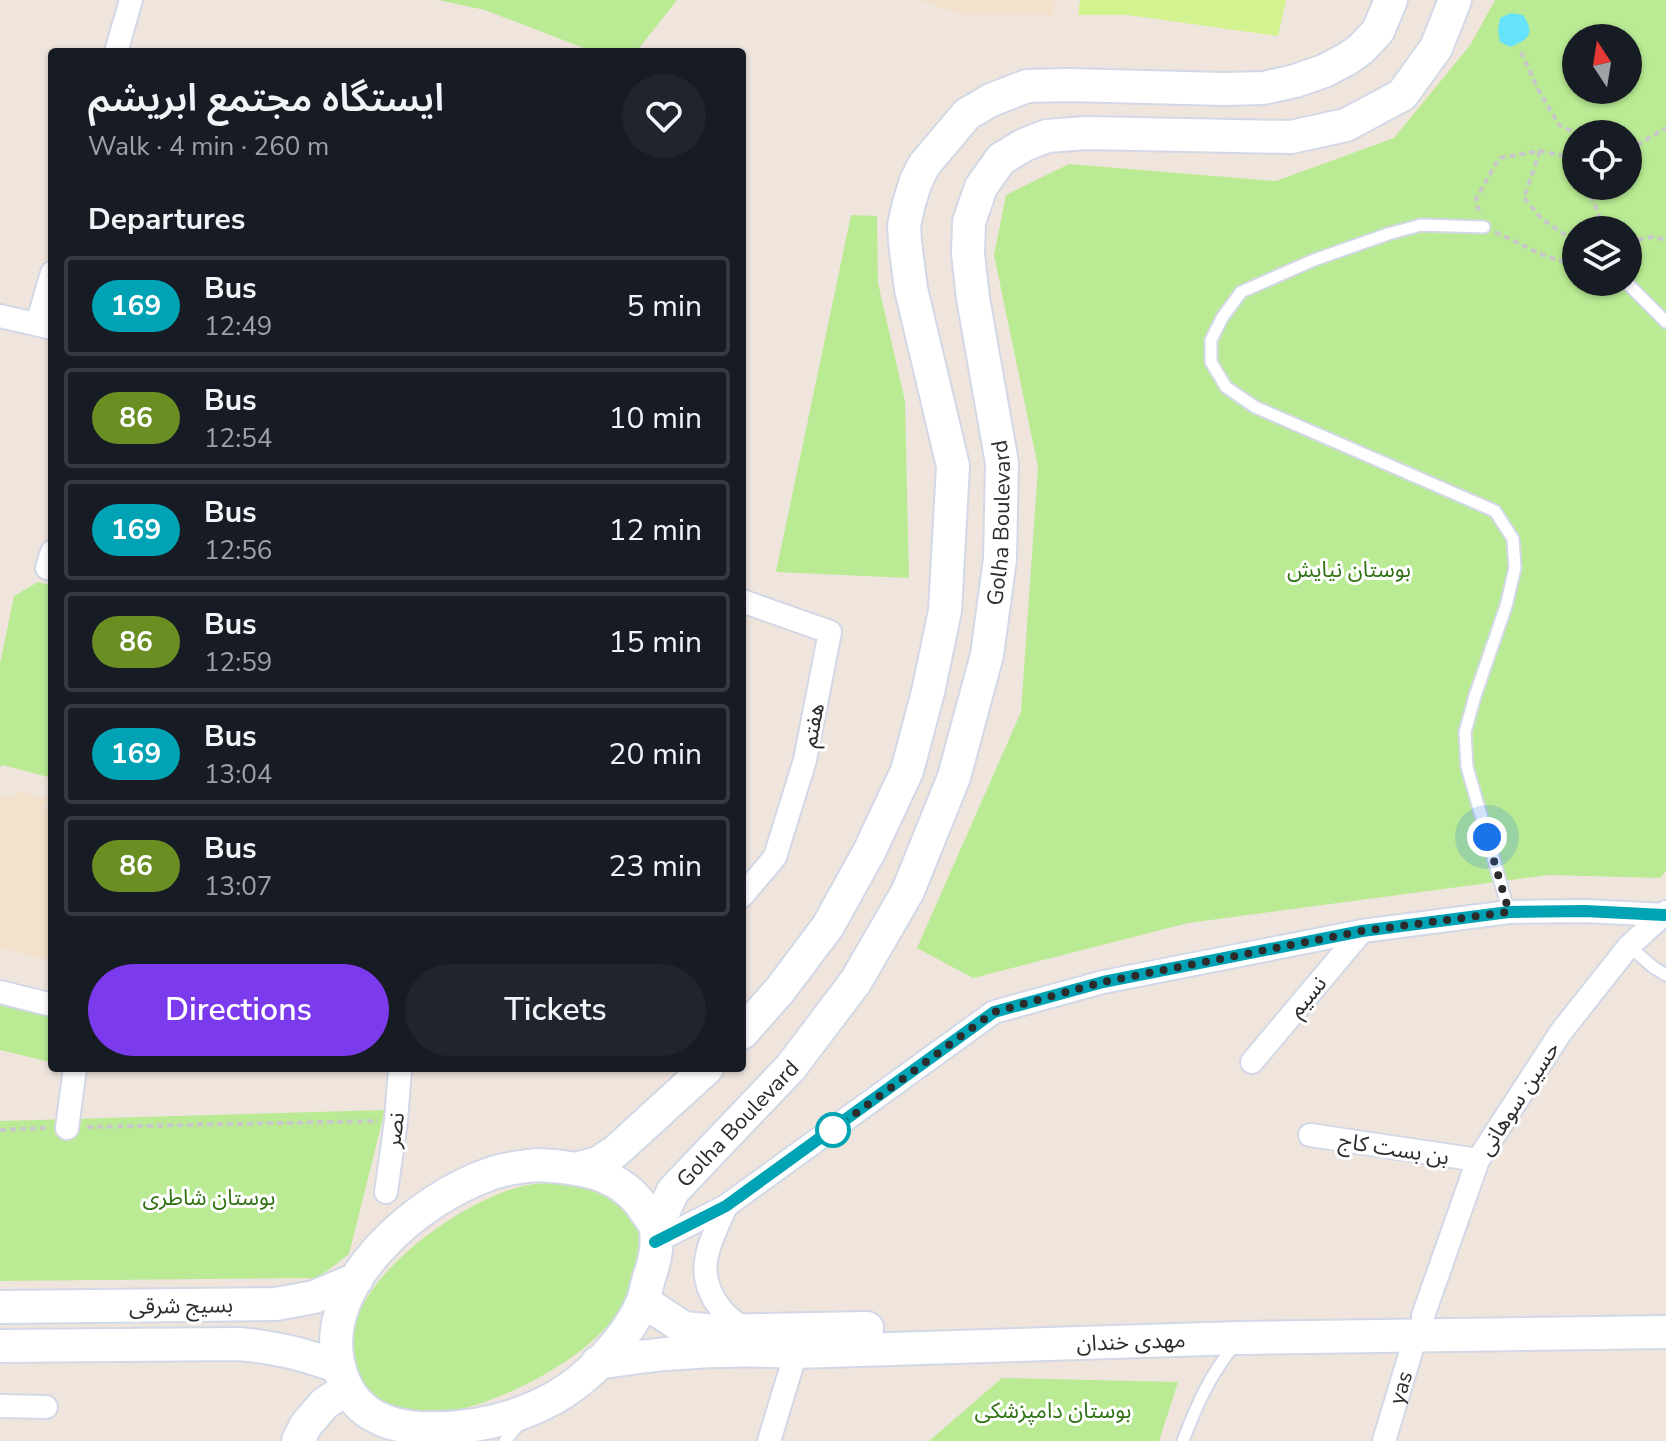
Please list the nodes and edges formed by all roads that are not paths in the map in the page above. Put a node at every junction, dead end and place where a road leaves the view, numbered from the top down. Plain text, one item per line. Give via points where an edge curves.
1 (131, 0) edge
2 (1391, 0) edge
3 (1455, 0) edge
4 (117, 48) edge
5 (1484, 227) road end
6 (1640, 296) edge
7 (48, 300) edge
8 (0, 316) edge
9 (1666, 322) edge
10 (44, 326) edge
11 (746, 602) edge
12 (746, 891) edge
13 (1509, 912) junction
14 (1665, 914) edge
15 (1362, 931) junction
16 (1629, 946) junction
17 (1666, 975) edge
18 (0, 992) edge
19 (48, 1004) edge
20 (746, 1028) edge
21 (1252, 1062) dead end
22 (74, 1072) edge
23 (400, 1072) edge
24 (703, 1072) edge
25 (67, 1128) road end
26 (1310, 1135) dead end
27 (1478, 1160) junction
28 (580, 1168) junction
29 (386, 1192) dead end
30 (726, 1206) junction
31 (656, 1235) junction
32 (357, 1279) junction
33 (643, 1301) junction
34 (237, 1304) junction
35 (0, 1307) edge
36 (1666, 1312) edge
37 (1420, 1325) junction
38 (745, 1330) junction
39 (1666, 1332) edge
40 (1240, 1338) junction
41 (799, 1341) junction
42 (238, 1344) junction
43 (0, 1346) edge
44 (597, 1363) junction
45 (343, 1378) junction
46 (0, 1406) edge
47 (46, 1407) dead end
48 (529, 1411) junction
49 (445, 1435) edge
50 (298, 1441) edge
51 (505, 1441) edge
52 (769, 1441) edge
53 (1183, 1441) edge
54 (1384, 1441) edge

1 - 4 street
2 - 20 main road, Golha Boulevard via 1378,31 1361,49 1324,71 1264,88 1027,86 967,114 924,165 904,226 911,289 953,466 940,638 907,771 869,852 828,926
3 - 31 main road, Golha Boulevard via 1436,48 1402,95 1346,125 1291,137 1047,136 1001,159 981,187 969,222 968,254 1002,463 1000,559 987,655 954,777 908,891 856,981 791,1067 673,1191
5 - 13 lane via 1421,225 1314,260 1241,292 1211,340 1211,362 1226,387 1255,407 1495,511 1513,539 1515,568 1506,606 1465,732 1467,767
6 - 9 lane
7 - 10 street
8 - 10 street
11 - 12 street, هفتم via 830,632 805,760 775,857
13 - 14 street
13 - 15 street
14 - 16 street, حسین سوهانی
15 - 21 street, نسیم
15 - 30 street via 1103,982 994,1012
16 - 17 lane
16 - 27 street, حسین سوهانی via 1561,1032
18 - 19 street
22 - 25 street
23 - 29 street, نصر
24 - 28 main road via 615,1152
26 - 27 street, بن بست کاج
27 - 37 street, حسین سوهانی
28 - 31 main road via 625,1187
28 - 32 main road via 514,1167 466,1184 401,1227
30 - 31 street
30 - 38 street via 704,1269 720,1308
31 - 33 main road, Golha Boulevard
32 - 34 main road, بسیج شرقی via 314,1297
32 - 45 main road via 337,1326 335,1347
33 - 38 main road, مهدی خندان via 684,1328
33 - 44 main road, Golha Boulevard
34 - 35 main road, بسیج شرقی
34 - 42 main road via 246,1323
36 - 37 main road, مهدی خندان
37 - 39 main road, مهدی خندان
37 - 40 main road, مهدی خندان
37 - 41 main road, مهدی خندان via 1074,1325
37 - 54 street, yas
38 - 41 main road, مهدی خندان
40 - 41 main road, مهدی خندان
40 - 53 lane via 1216,1367
41 - 44 main road, مهدی خندان
41 - 52 street
42 - 43 main road, بسیج شرقی
42 - 45 main road, بسیج شرقی via 301,1354
44 - 48 main road, Golha Boulevard via 556,1397
45 - 49 main road, Golha Boulevard via 362,1407 379,1418
45 - 50 main road
46 - 47 street
48 - 49 main road, Golha Boulevard
48 - 51 lane

